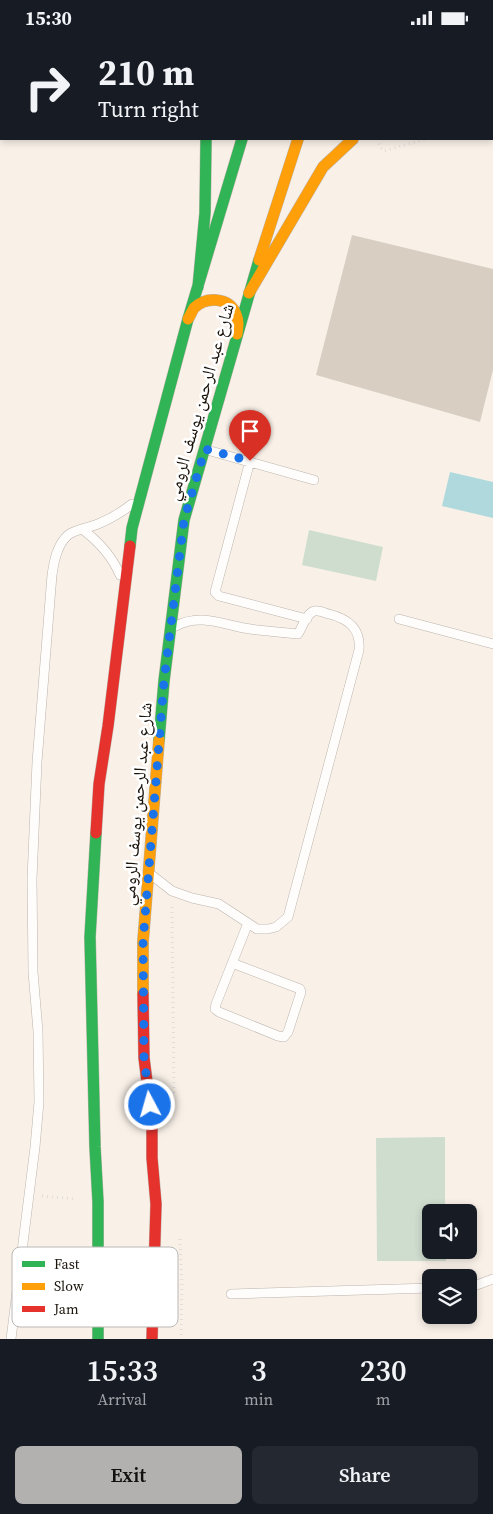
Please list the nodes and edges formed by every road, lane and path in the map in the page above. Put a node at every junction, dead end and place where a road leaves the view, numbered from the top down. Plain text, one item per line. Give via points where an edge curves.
1 (206, 140) edge
2 (242, 140) edge
3 (298, 140) edge
4 (353, 140) edge
5 (377, 140) edge
6 (422, 140) edge
7 (198, 287) junction
8 (249, 293) junction
9 (188, 319) junction
10 (237, 335) junction
11 (205, 449) junction
12 (250, 461) junction
13 (314, 480) dead end
14 (140, 497) junction
15 (82, 529) junction
16 (125, 588) junction
17 (306, 619) junction
18 (399, 619) dead end
19 (171, 628) junction
20 (493, 644) edge
21 (149, 871) junction
22 (248, 923) junction
23 (232, 963) junction
24 (29, 1195) junction
25 (98, 1201) junction
26 (22, 1247) edge
27 (98, 1247) edge
28 (155, 1247) edge
29 (493, 1279) edge
30 (477, 1285) edge
31 (422, 1287) edge
32 (231, 1293) dead end

1 - 7 main road via 205,217
2 - 7 main road, شارع عبد الرحمن يوسف الرومي
3 - 8 main road, شارع عبد الرحمن يوسف الرومي
4 - 8 main road via 323,167
5 - 6 path via 384,151
7 - 9 main road, شارع عبد الرحمن يوسف الرومي
8 - 10 main road, شارع عبد الرحمن يوسف الرومي
9 - 10 main road via 202,302 209,299 223,301 235,312 239,327
9 - 14 main road, شارع عبد الرحمن يوسف الرومي
10 - 11 main road, شارع عبد الرحمن يوسف الرومي
11 - 12 lane
11 - 19 main road, شارع عبد الرحمن يوسف الرومي via 184,520
12 - 13 lane
12 - 17 lane via 215,593
14 - 15 lane via 113,517
14 - 16 main road, شارع عبد الرحمن يوسف الرومي via 132,528
15 - 16 lane via 110,557
15 - 24 lane via 74,531 63,541 52,575 37,762 32,879 39,1102
16 - 25 main road, شارع عبد الرحمن يوسف الرومي via 99,784 90,937
17 - 19 lane via 298,634 244,628 208,619 183,622
17 - 22 lane via 314,611 345,619 356,629 359,650 288,917 268,929 257,929
18 - 20 lane
19 - 21 main road, شارع عبد الرحمن يوسف الرومي
21 - 22 lane via 172,891 219,904
21 - 28 main road, شارع عبد الرحمن يوسف الرومي via 143,942 144,1058 152,1121
22 - 23 lane
23 - 23 lane via 215,1009 284,1037 300,989
24 - 25 path
24 - 26 lane
25 - 27 main road, شارع عبد الرحمن يوسف الرومي
29 - 30 lane
31 - 32 lane

